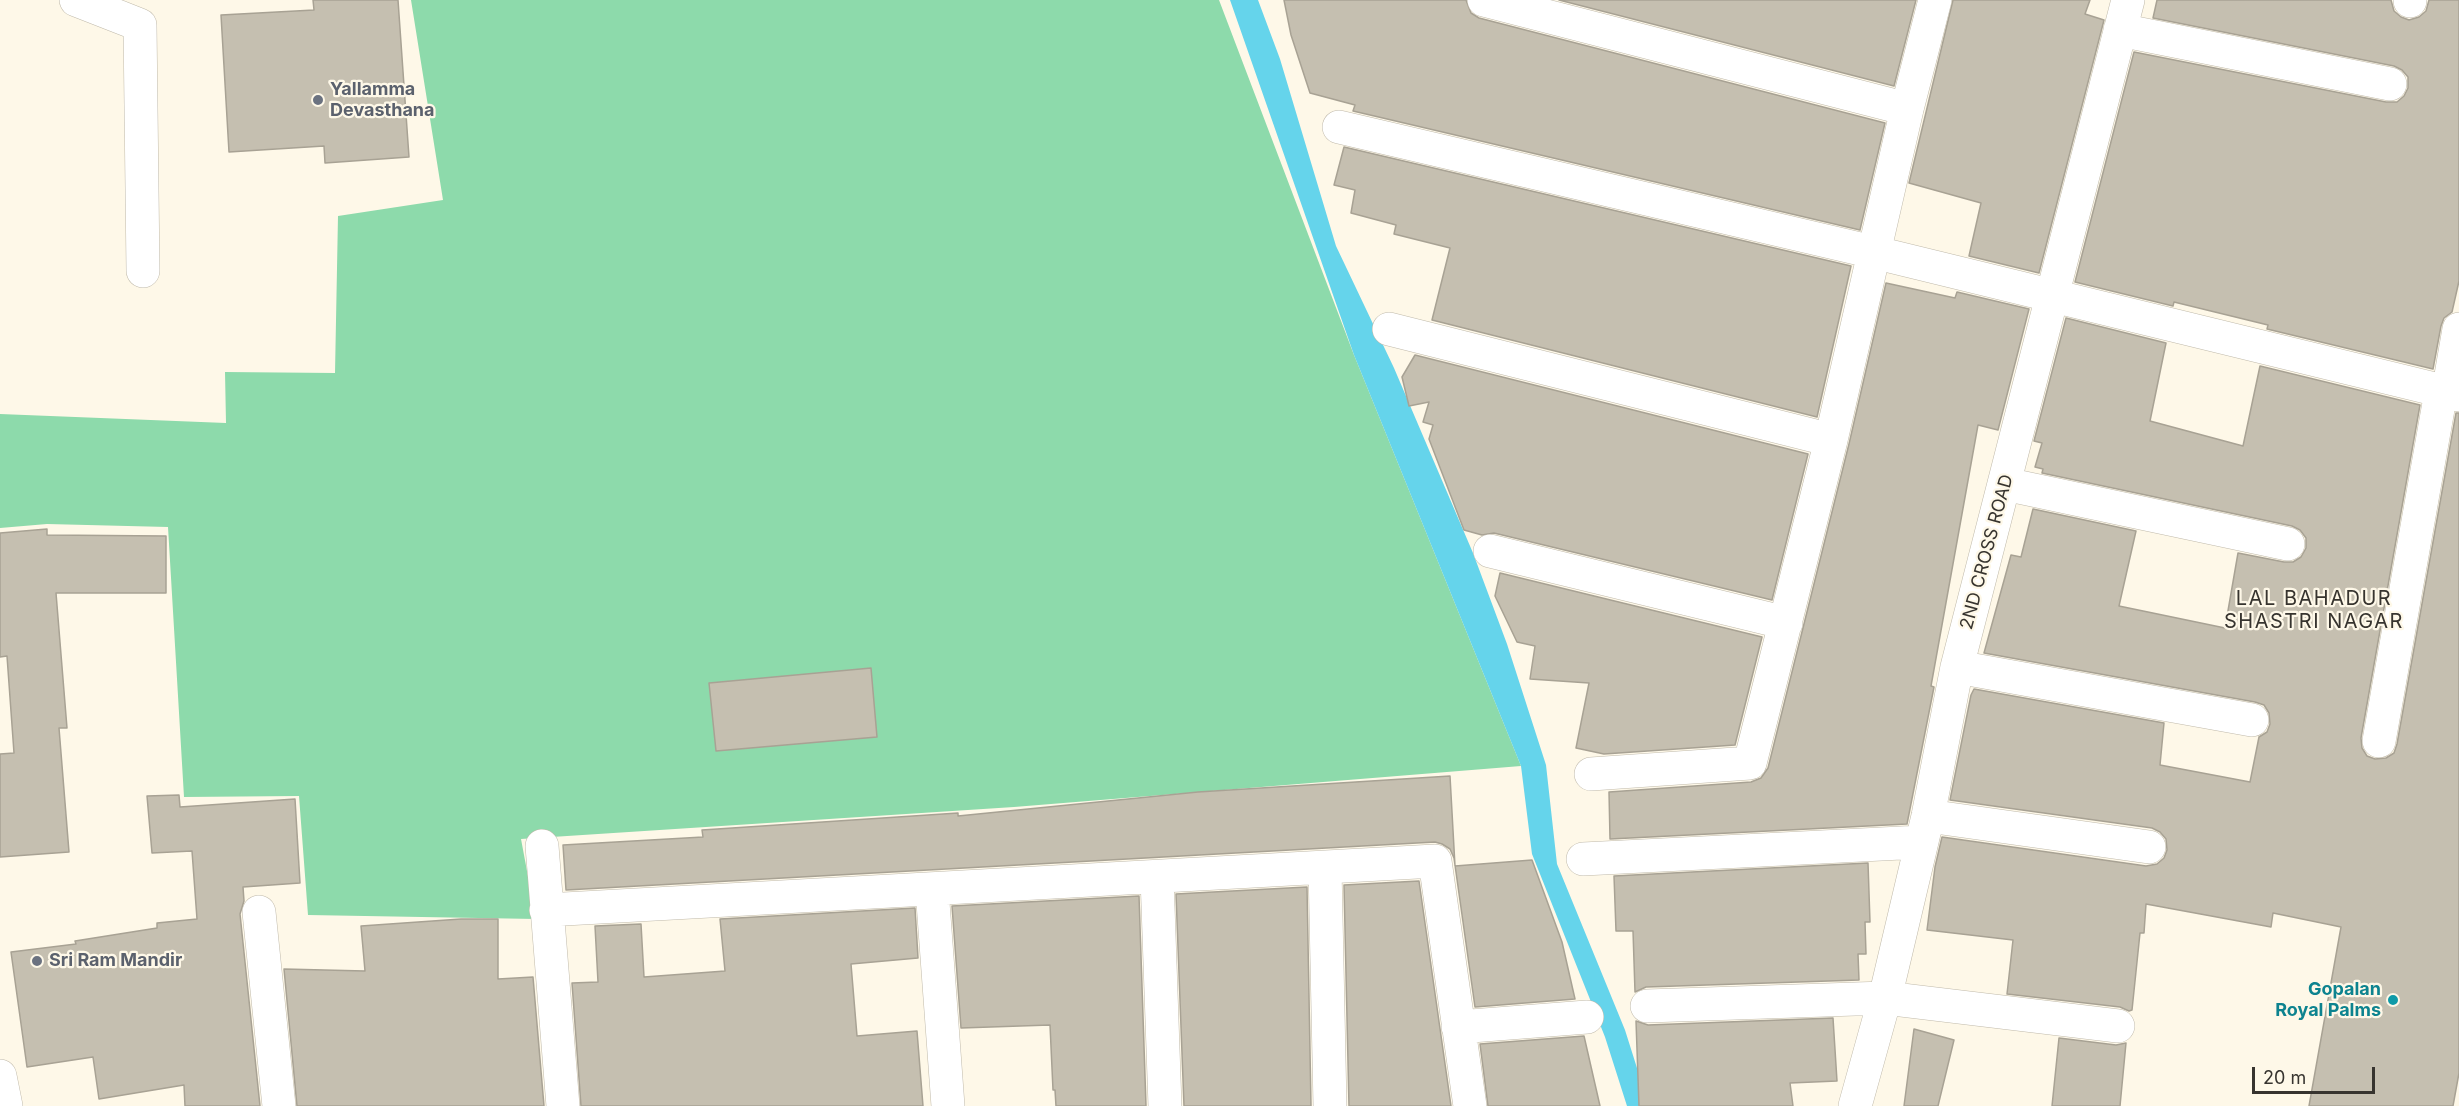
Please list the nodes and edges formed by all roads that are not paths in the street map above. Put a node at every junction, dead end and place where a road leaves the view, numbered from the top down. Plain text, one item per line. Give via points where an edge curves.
1 (76, 0) edge
2 (1484, 0) edge
3 (1935, 0) edge
4 (2124, 15) edge
5 (2390, 84) dead end
6 (1907, 109) junction
7 (1339, 127) dead end
8 (1873, 252) junction
9 (143, 271) dead end
10 (2053, 298) junction
11 (1389, 329) dead end
12 (2459, 329) edge
13 (2449, 394) edge
14 (1831, 440) junction
15 (2005, 483) junction
16 (2288, 544) dead end
17 (1490, 551) dead end
18 (1786, 623) junction
19 (1957, 667) junction
20 (2252, 720) dead end
21 (2379, 741) dead end
22 (1591, 774) dead end
23 (1925, 829) junction
24 (542, 846) dead end
25 (2149, 847) dead end
26 (1583, 859) dead end
27 (1325, 868) junction
28 (1157, 876) junction
29 (932, 889) junction
30 (546, 910) junction
31 (260, 912) dead end
32 (1885, 998) junction
33 (1647, 1006) dead end
34 (1587, 1017) dead end
35 (2118, 1026) dead end
36 (1458, 1027) junction
37 (0, 1076) edge
38 (6, 1106) edge
39 (279, 1106) edge
40 (563, 1106) edge
41 (948, 1106) edge
42 (1165, 1106) edge
43 (1330, 1106) edge
44 (1470, 1106) edge
45 (1856, 1106) edge

1 - 9 street via 140,25
2 - 6 street
3 - 6 street
4 - 5 street
4 - 10 street, 2ND CROSS ROAD
6 - 8 street
7 - 8 street
8 - 10 street
8 - 14 street
10 - 13 street
10 - 15 street, 2ND CROSS ROAD
11 - 14 street
12 - 13 street
13 - 21 street
14 - 18 street
15 - 16 street
15 - 19 street, 2ND CROSS ROAD
17 - 18 street
18 - 22 street via 1750,763
19 - 20 street
19 - 23 street, 2ND CROSS ROAD
23 - 25 street
23 - 26 street
23 - 32 street, 2ND CROSS ROAD
24 - 30 street
27 - 28 street
27 - 36 street via 1435,861
27 - 43 street
28 - 29 street
28 - 42 street
29 - 30 street
29 - 41 street
30 - 40 street
31 - 39 street
32 - 33 street
32 - 35 street
32 - 45 street, 2ND CROSS ROAD
34 - 36 street
36 - 44 street
37 - 38 street

